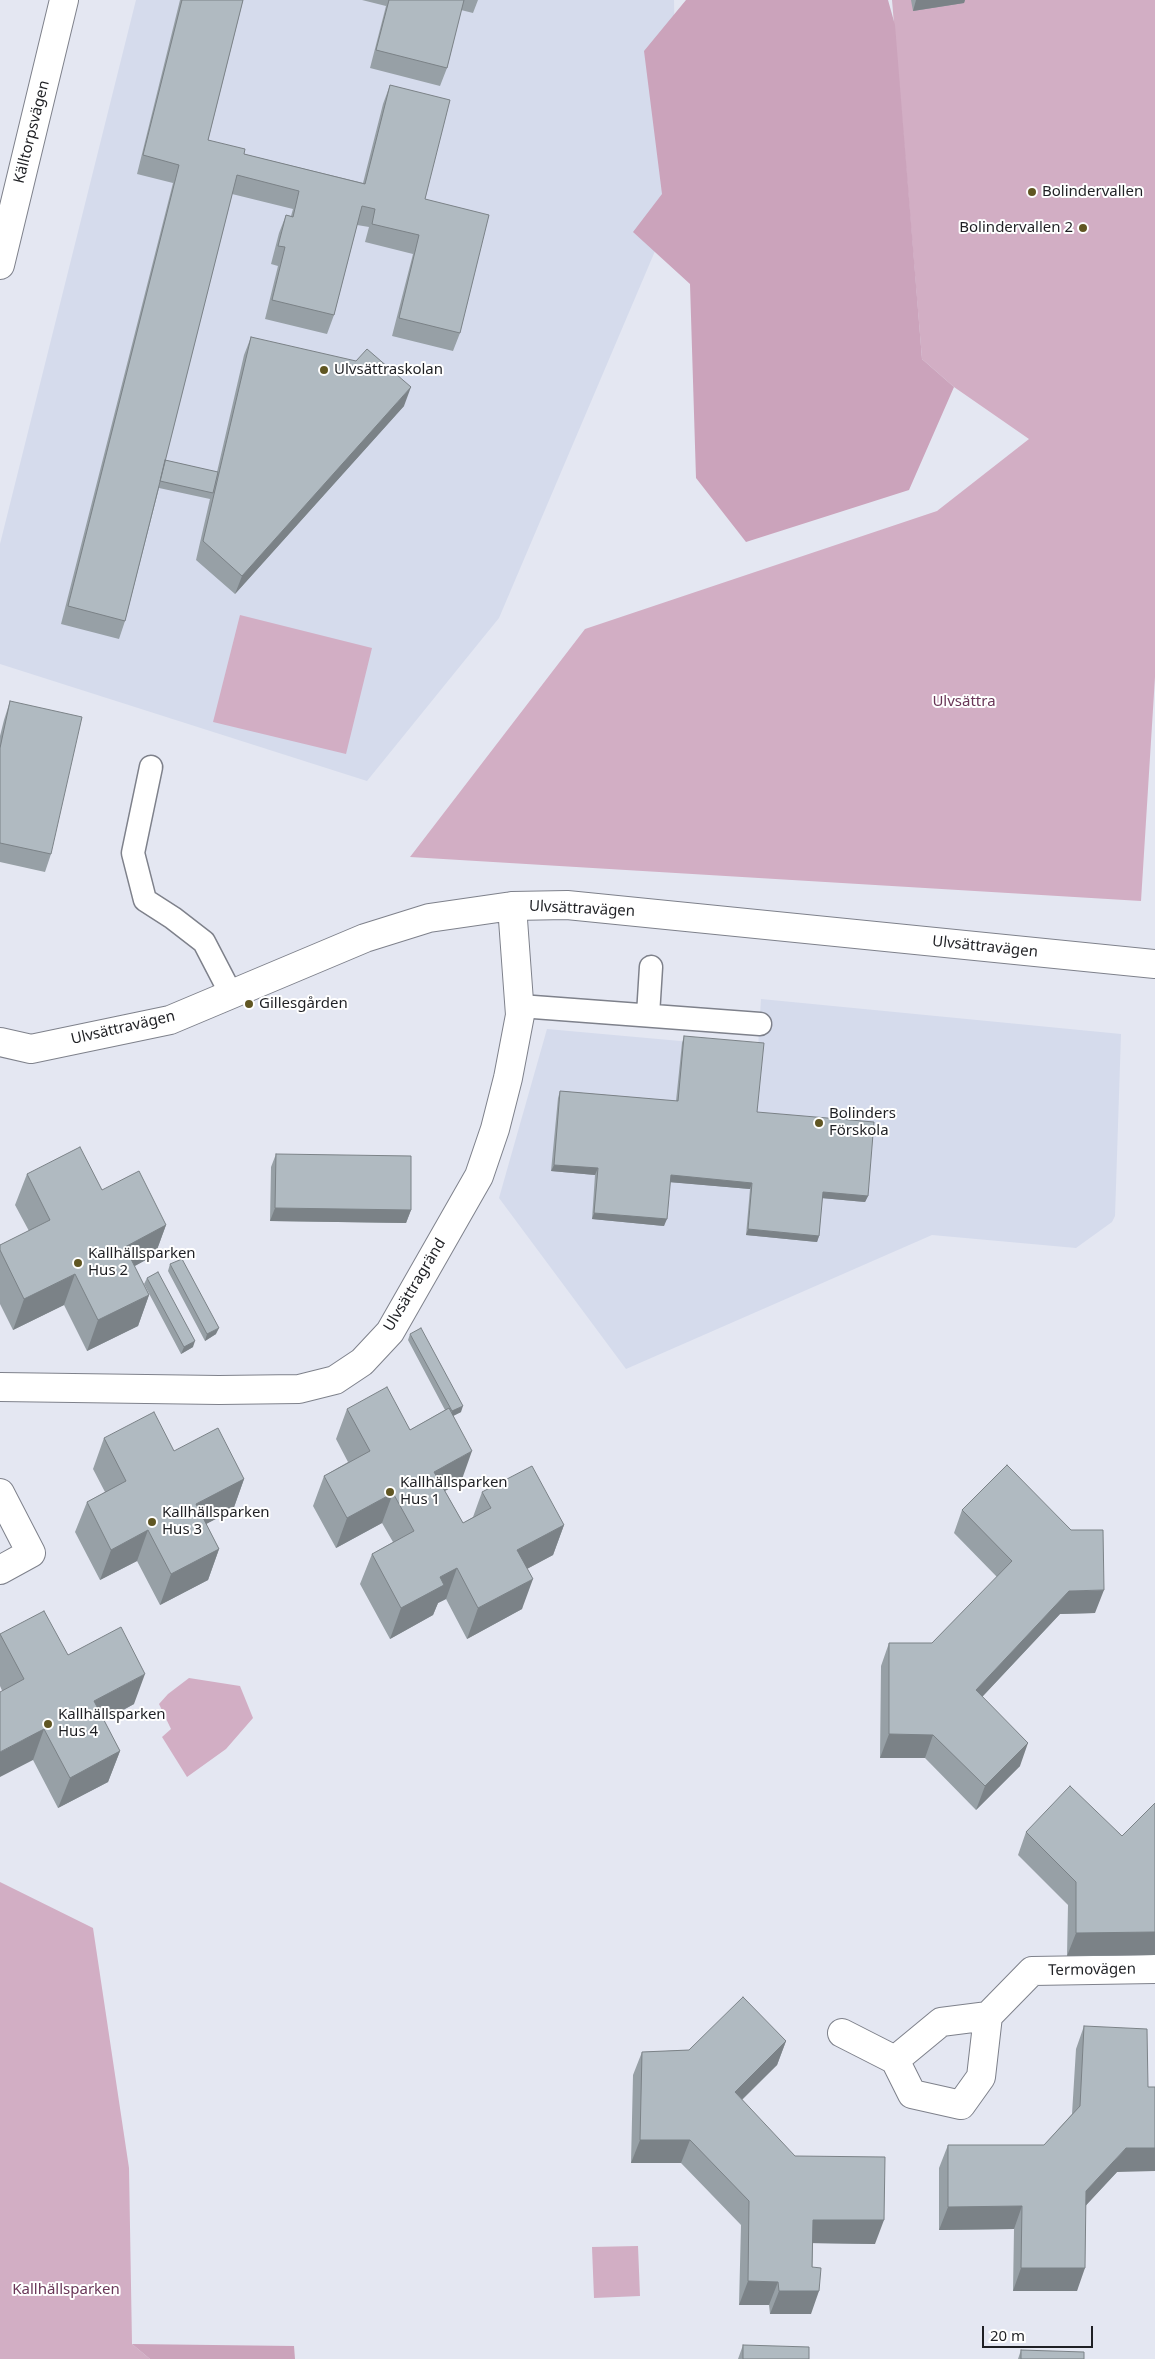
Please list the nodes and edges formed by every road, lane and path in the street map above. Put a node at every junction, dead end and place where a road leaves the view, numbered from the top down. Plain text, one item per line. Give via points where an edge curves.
1 (64, 0) edge
2 (0, 265) edge
3 (151, 767) dead end
4 (512, 906) junction
5 (1155, 964) edge
6 (651, 967) dead end
7 (231, 994) junction
8 (520, 1006) junction
9 (648, 1016) junction
10 (760, 1024) dead end
11 (0, 1042) edge
12 (0, 1387) edge
13 (0, 1493) edge
14 (0, 1570) edge
15 (1155, 1969) edge
16 (988, 2016) junction
17 (842, 2033) dead end
18 (895, 2060) junction

1 - 2 street, Källtorpsvägen
3 - 7 lane via 133,853 146,900 204,942
4 - 5 street, Ulvsättravägen via 567,905
4 - 7 street, Ulvsättravägen via 429,918 365,938
4 - 8 street, Ulvsättragränd
6 - 9 lane
7 - 11 street, Ulvsättravägen via 170,1020 31,1049
8 - 9 lane
8 - 12 street, Ulvsättragränd via 508,1078 479,1176 390,1332 362,1362 335,1380 299,1388
9 - 10 lane
13 - 14 street via 31,1554
15 - 16 street, Termovägen via 1032,1972
16 - 18 street via 941,2022
16 - 18 street via 981,2077 961,2104 912,2094
17 - 18 street

